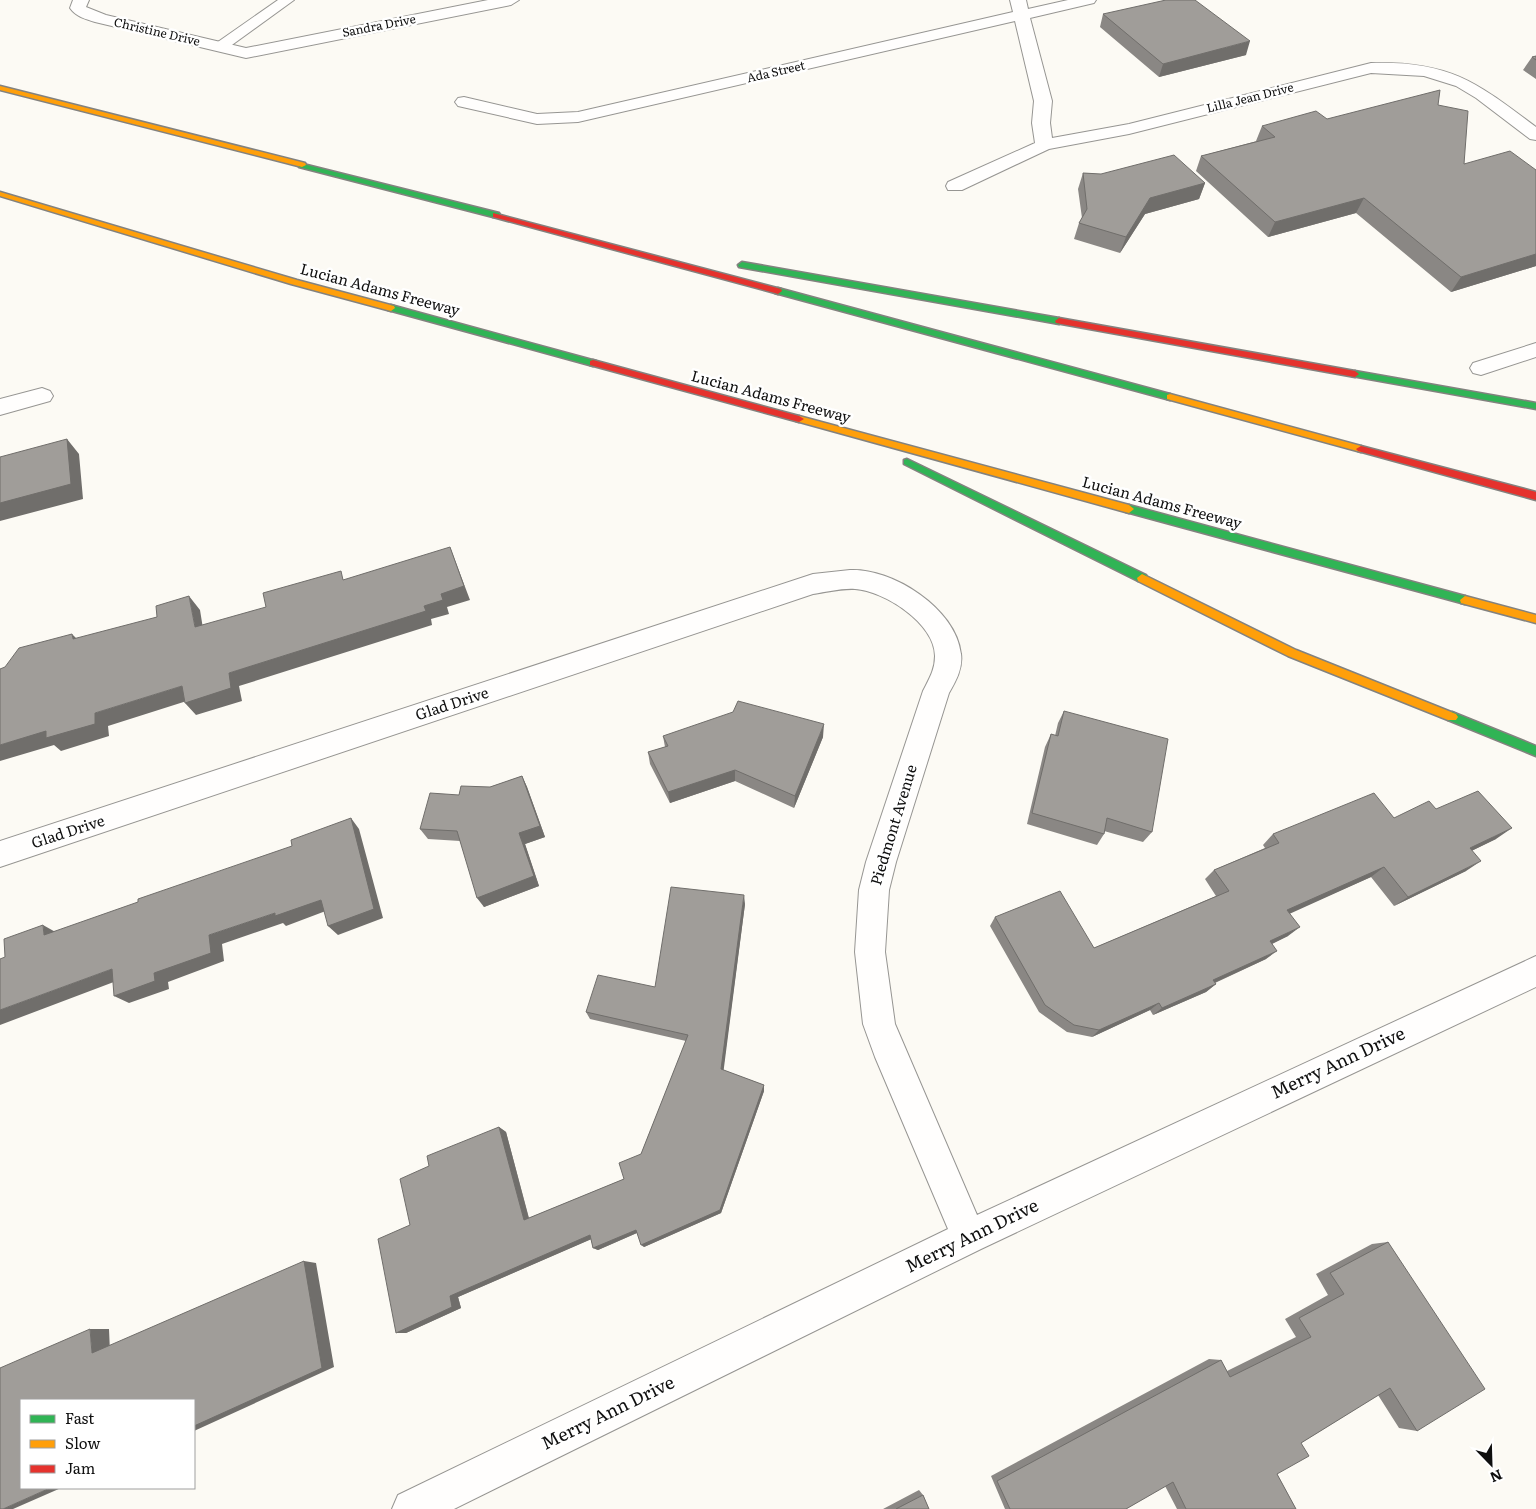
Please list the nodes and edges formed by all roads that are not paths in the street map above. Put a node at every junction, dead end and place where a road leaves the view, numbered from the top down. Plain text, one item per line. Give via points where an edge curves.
1 (81, 0) edge
2 (287, 0) edge
3 (511, 0) edge
4 (1088, 0) edge
5 (1020, 8) edge
6 (220, 46) junction
7 (246, 53) joint
8 (0, 88) edge
9 (464, 102) dead end
10 (1536, 135) edge
11 (1044, 145) junction
12 (955, 186) dead end
13 (0, 194) edge
14 (566, 233) junction
15 (702, 258) dead end
16 (731, 263) dead end
17 (1536, 350) edge
18 (1481, 368) dead end
19 (42, 396) dead end
20 (1536, 406) edge
21 (0, 407) edge
22 (852, 434) junction
23 (1536, 496) edge
24 (905, 596) joint
25 (1536, 619) edge
26 (1536, 751) edge
27 (0, 854) edge
28 (1536, 971) edge
29 (969, 1237) junction
30 (412, 1509) edge

1 - 6 street, Christine Drive via 78,8 84,14
2 - 6 lane
3 - 7 street, Sandra Drive
4 - 5 street, Ada Street
5 - 9 street, Ada Street via 578,117 537,119
5 - 11 street via 1043,101
6 - 7 street, Christine Drive
8 - 14 highway
10 - 11 street, Lilla Jean Drive via 1474,89 1459,82 1432,73 1387,67 1354,72 1129,129
11 - 12 street, Lilla Jean Drive
13 - 22 highway, Lucian Adams Freeway via 294,282
14 - 15 highway
14 - 23 highway
16 - 20 highway
17 - 18 street
19 - 21 street
22 - 25 highway, Lucian Adams Freeway
22 - 26 highway via 1292,653
24 - 27 street, Glad Drive via 881,584 856,579 813,584
24 - 29 street, Piedmont Avenue via 932,619 942,636 947,650 947,670 936,691 881,862 874,890 870,952 880,1024 891,1057
28 - 29 street, Merry Ann Drive
29 - 30 street, Merry Ann Drive

